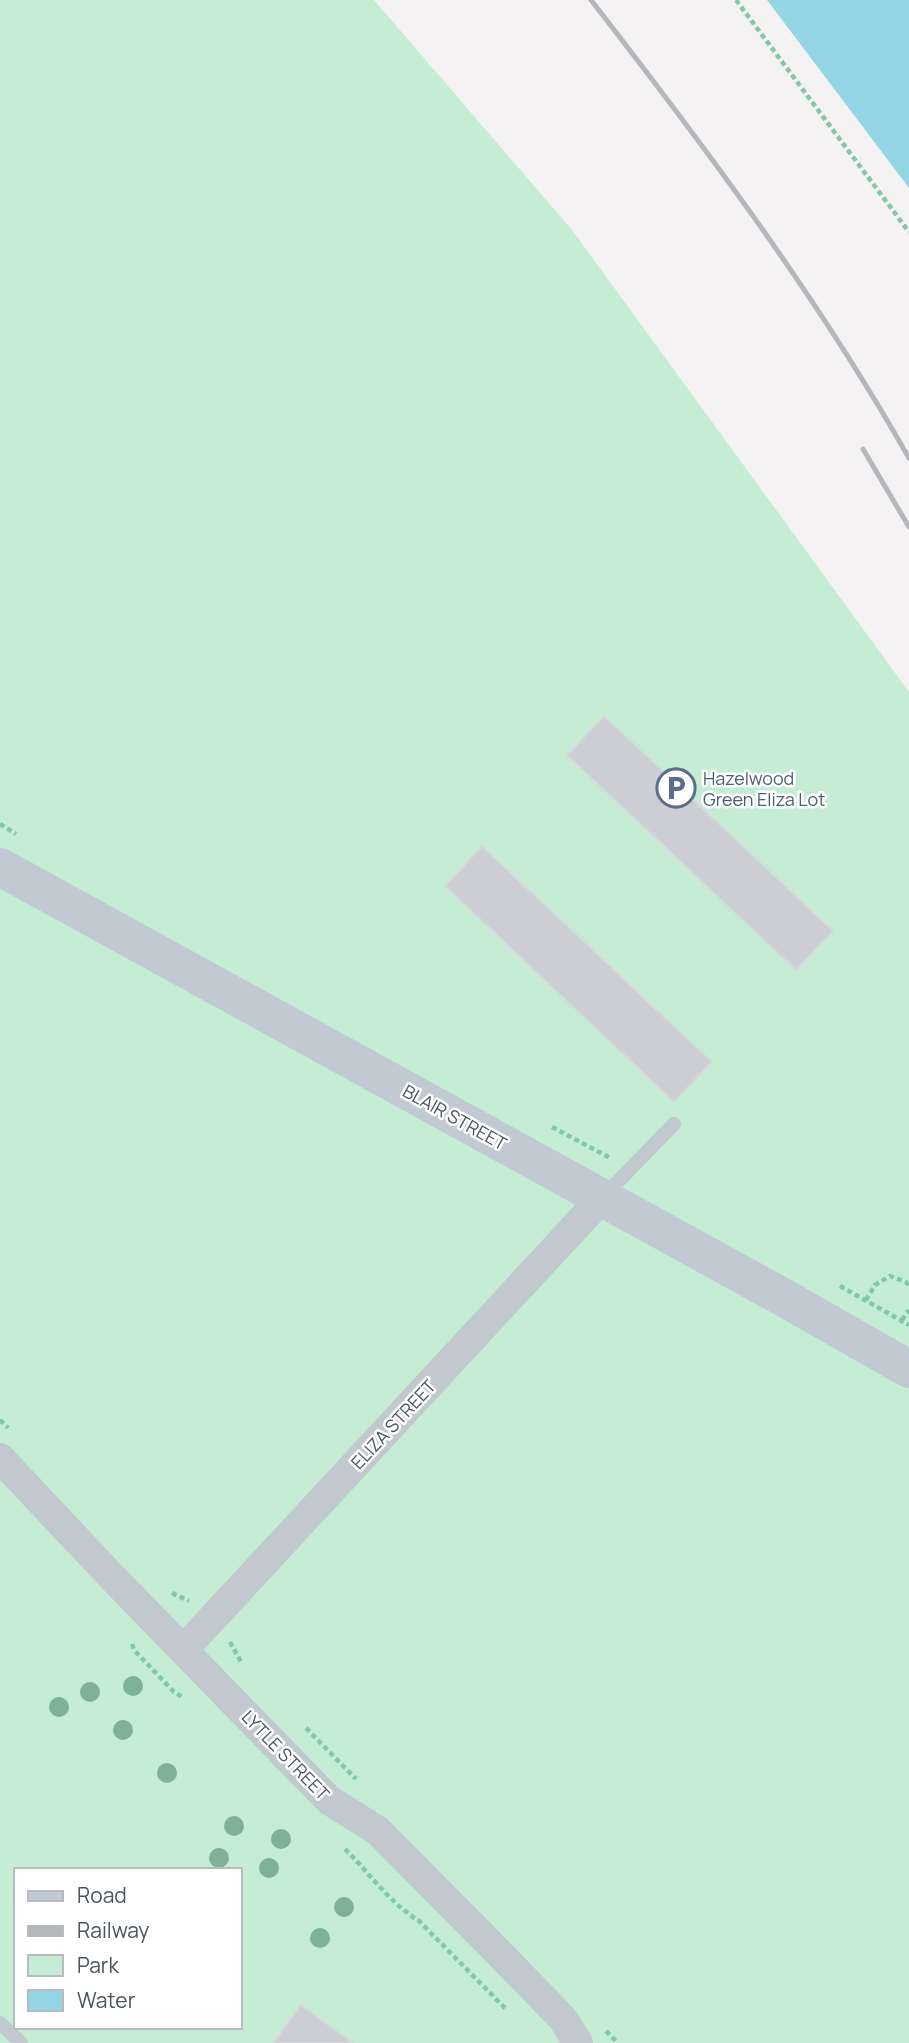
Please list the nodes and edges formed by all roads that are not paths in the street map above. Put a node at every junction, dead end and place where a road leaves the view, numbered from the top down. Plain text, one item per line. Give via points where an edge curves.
1 (0, 867) edge
2 (674, 1124) dead end
3 (602, 1198) junction
4 (909, 1369) edge
5 (0, 1458) edge
6 (184, 1649) junction
7 (0, 2023) edge
8 (21, 2043) edge
9 (578, 2043) edge

1 - 3 street, BLAIR STREET
2 - 3 lane
3 - 4 street, BLAIR STREET
3 - 6 street, ELIZA STREET
5 - 6 street, LYTLE STREET
6 - 9 street, LYTLE STREET via 329,1800 378,1831 563,2018
7 - 8 lane

